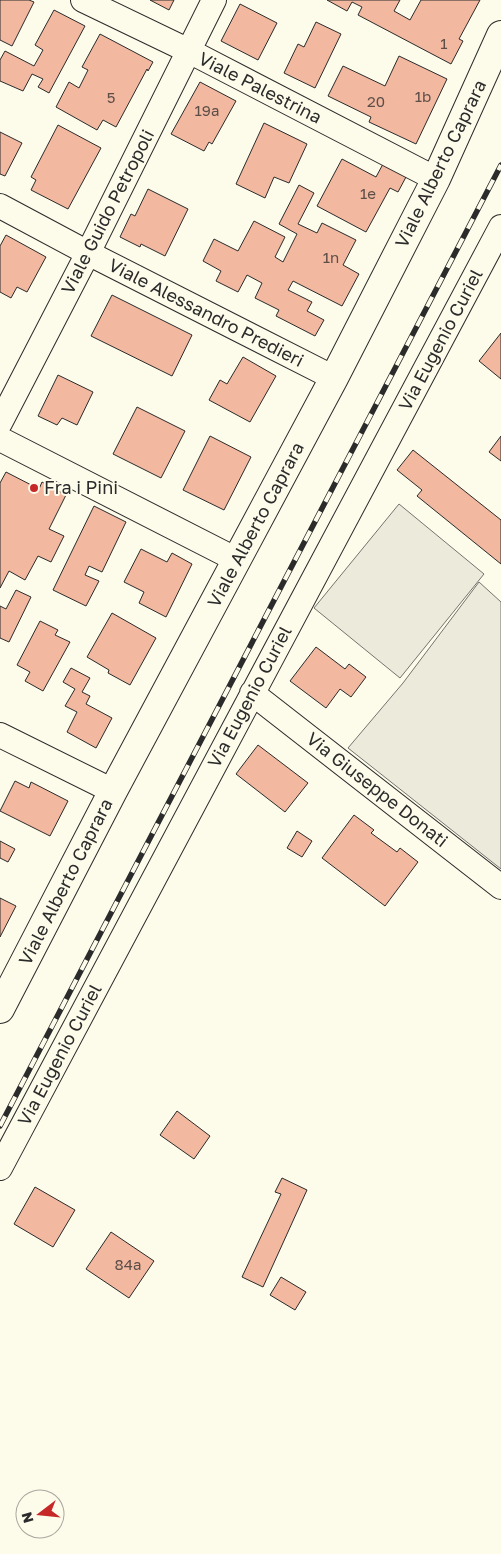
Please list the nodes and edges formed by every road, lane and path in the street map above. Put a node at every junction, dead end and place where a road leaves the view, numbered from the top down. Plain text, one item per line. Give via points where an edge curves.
1 (83, 0) edge
2 (214, 0) edge
3 (501, 35) edge
4 (189, 51) junction
5 (436, 179) junction
6 (0, 206) edge
7 (501, 227) edge
8 (88, 253) junction
9 (334, 378) junction
10 (0, 423) edge
11 (0, 440) edge
12 (237, 560) junction
13 (252, 693) junction
14 (0, 735) edge
15 (113, 791) junction
16 (501, 887) edge
17 (1, 1003) edge
18 (0, 1168) edge

1 - 4 street, Viale Palestrina
2 - 4 street, Viale Guido Petropoli
3 - 5 street, Viale Alberto Caprara
4 - 5 street, Viale Palestrina
4 - 8 street, Viale Guido Petropoli
5 - 9 street, Viale Alberto Caprara
6 - 8 street, Viale Alessandro Predieri
7 - 13 street, Via Eugenio Curiel
8 - 9 street, Viale Alessandro Predieri
8 - 10 street, Viale Guido Petropoli
9 - 12 street, Viale Alberto Caprara
11 - 12 street
12 - 15 street, Viale Alberto Caprara
13 - 16 street, Via Giuseppe Donati
13 - 18 street, Via Eugenio Curiel
14 - 15 street
15 - 17 street, Viale Alberto Caprara

